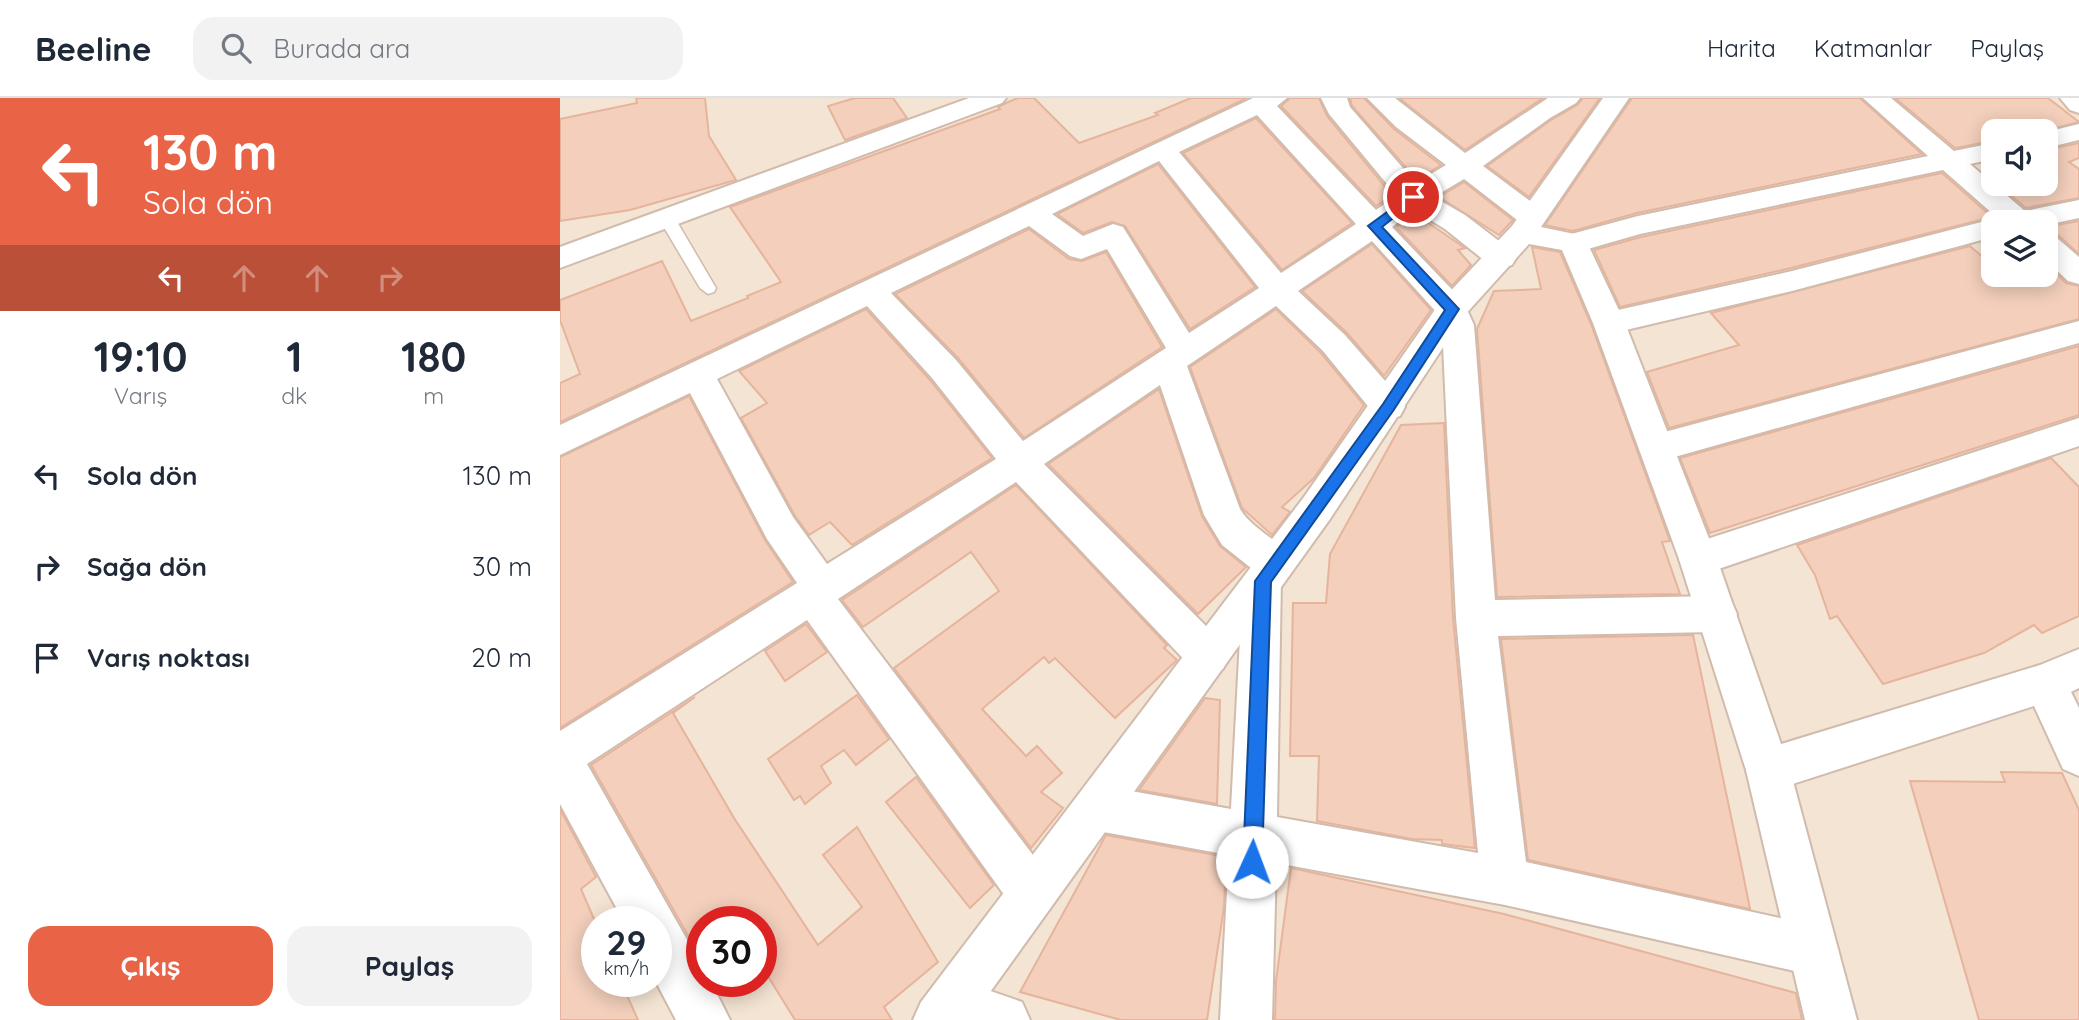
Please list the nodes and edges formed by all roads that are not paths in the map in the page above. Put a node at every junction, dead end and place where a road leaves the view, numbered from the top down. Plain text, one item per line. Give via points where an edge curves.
1 (993, 98) edge
2 (1334, 98) edge
3 (1380, 98) edge
4 (1567, 98) edge
5 (1616, 98) edge
6 (1876, 98) edge
7 (2073, 98) edge
8 (1267, 101) edge
9 (1530, 105) edge
10 (2079, 105) edge
11 (2079, 132) edge
12 (2058, 136) edge
13 (1163, 149) junction
14 (1981, 153) edge
15 (1949, 160) junction
16 (1465, 166) junction
17 (1413, 197) junction
18 (2079, 209) edge
19 (1999, 210) edge
20 (1030, 213) junction
21 (2058, 213) edge
22 (667, 219) junction
23 (1374, 226) junction
24 (1981, 231) edge
25 (1518, 236) junction
26 (1574, 243) junction
27 (2058, 255) edge
28 (560, 258) edge
29 (2079, 274) edge
30 (708, 288) dead end
31 (1277, 289) junction
32 (871, 291) junction
33 (1452, 309) junction
34 (1609, 323) junction
35 (2079, 332) edge
36 (1177, 356) junction
37 (698, 375) junction
38 (1388, 407) junction
39 (560, 441) edge
40 (2074, 441) edge
41 (1657, 448) junction
42 (1019, 463) junction
43 (1698, 559) junction
44 (1269, 572) junction
45 (817, 592) junction
46 (1717, 614) junction
47 (1476, 618) junction
48 (1208, 656) junction
49 (2062, 676) edge
50 (2079, 754) edge
51 (560, 758) edge
52 (1768, 769) junction
53 (1098, 807) junction
54 (1253, 836) junction
55 (1504, 881) junction
56 (1032, 893) junction
57 (641, 906) edge
58 (1812, 950) junction
59 (672, 962) edge
60 (946, 1012) edge
61 (704, 1020) edge
62 (1004, 1020) edge
63 (1246, 1020) edge
64 (1831, 1020) edge

1 - 22 street
2 - 17 street via 1338,109
3 - 16 street
4 - 9 street
5 - 25 street
6 - 15 street
7 - 10 street
8 - 13 street
8 - 23 street
9 - 16 street
11 - 12 street
13 - 20 street
13 - 31 street
14 - 15 street
15 - 19 street
15 - 26 street via 1638,225
16 - 17 street
16 - 25 street
17 - 23 street
17 - 25 street via 1455,222
18 - 21 street
20 - 32 street
20 - 36 street via 1081,249 1113,234
22 - 28 street
22 - 30 lane
23 - 31 street
23 - 33 street
24 - 34 street
25 - 26 street
25 - 33 street
26 - 34 street
27 - 29 street
31 - 36 street
31 - 38 street via 1334,343
32 - 37 street
32 - 42 street via 944,369
33 - 38 street
33 - 47 street via 1458,325
34 - 41 street
35 - 41 street
36 - 42 street
36 - 44 street via 1223,515
37 - 39 street
37 - 45 street
38 - 44 street
40 - 43 street
41 - 43 street
42 - 45 street
42 - 48 street
43 - 46 street
44 - 48 street
44 - 54 street
45 - 51 street
45 - 56 street
46 - 47 street
46 - 52 street
47 - 55 street
48 - 53 street
49 - 50 street
49 - 52 street
51 - 57 street
52 - 58 street
53 - 54 street
53 - 56 street
54 - 55 street
54 - 63 street
55 - 58 street
56 - 60 street
58 - 64 street
59 - 61 street
60 - 62 street

